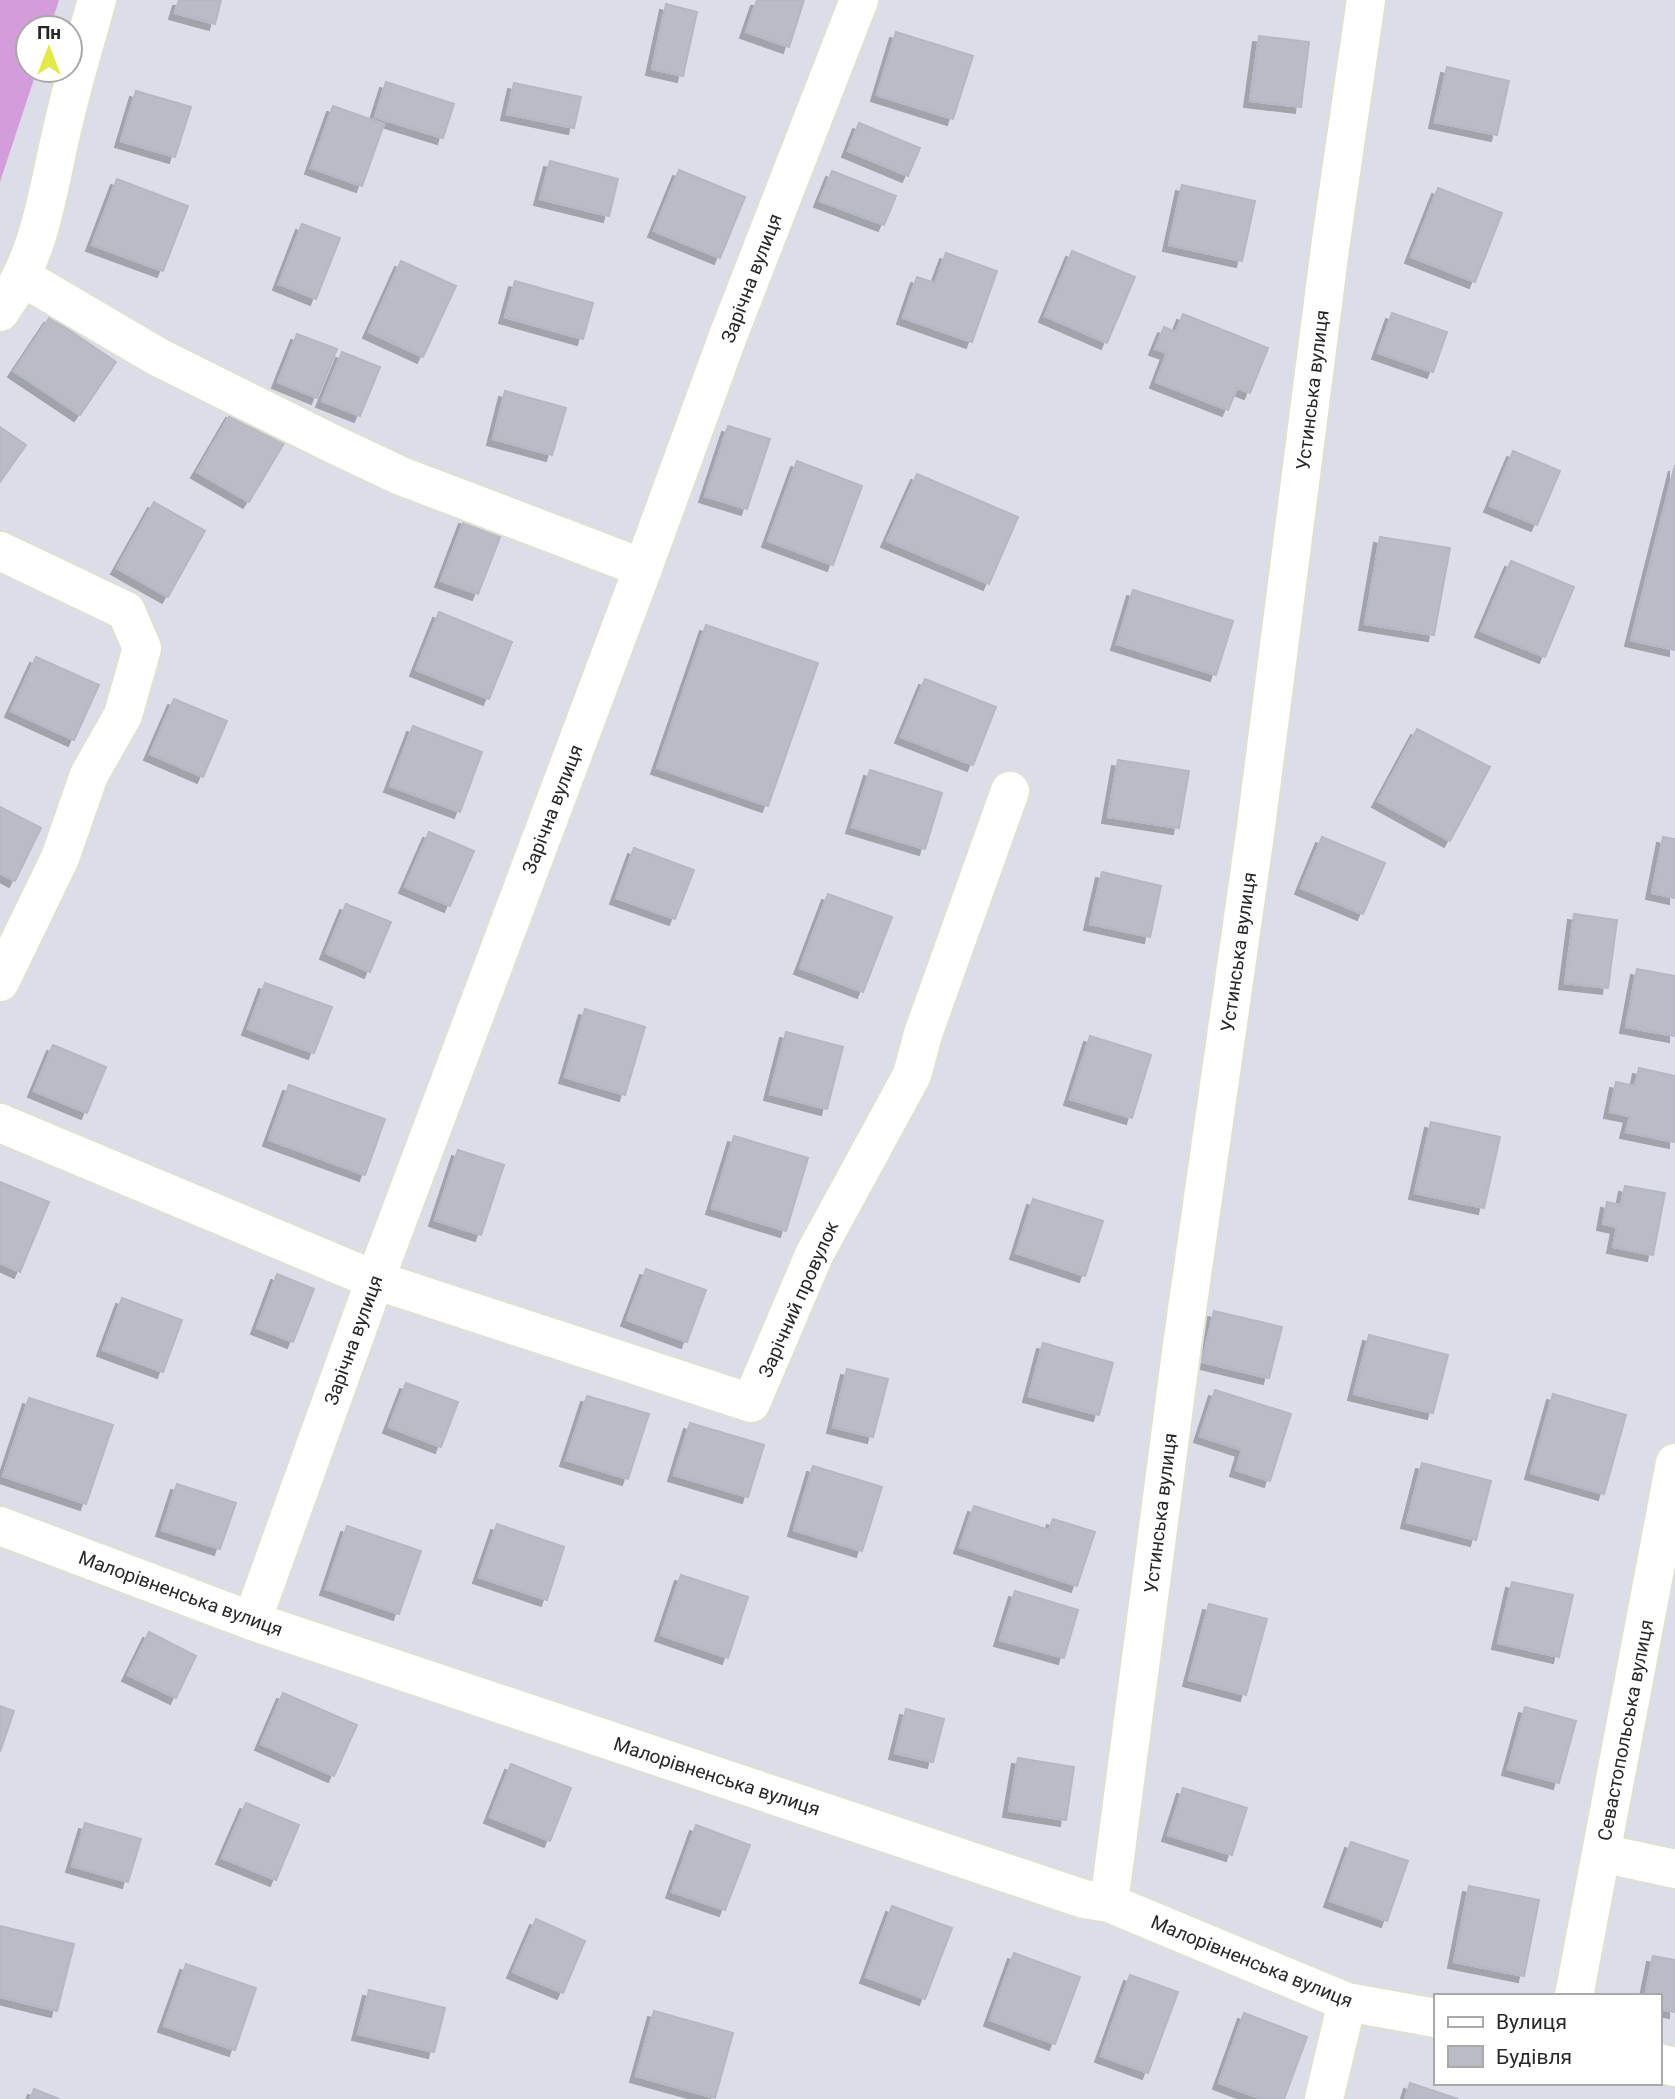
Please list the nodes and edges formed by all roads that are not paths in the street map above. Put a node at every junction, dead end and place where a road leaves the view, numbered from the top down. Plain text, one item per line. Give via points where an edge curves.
1 (97, 0) edge
2 (859, 0) edge
3 (1366, 0) edge
4 (22, 277) junction
5 (0, 312) edge
6 (0, 551) edge
7 (643, 568) junction
8 (1010, 791) dead end
9 (0, 982) edge
10 (0, 1123) edge
11 (375, 1280) junction
12 (1675, 1464) edge
13 (0, 1526) edge
14 (252, 1620) junction
15 (1601, 1853) junction
16 (1675, 1869) edge
17 (1109, 1903) junction
18 (1574, 1994) edge
19 (1347, 2002) junction
20 (1434, 2018) edge
21 (1324, 2099) edge

1 - 4 street via 66,109 40,234
2 - 7 street, Зарічна вулиця
3 - 17 street, Устинська вулиця
4 - 5 street
4 - 7 street via 158,357 401,476
6 - 9 street via 126,611 142,648 123,715 89,775 60,858
7 - 11 street, Зарічна вулиця
8 - 11 street, Зарічний провулок via 912,1075 814,1255 751,1403
10 - 11 street
11 - 14 street, Зарічна вулиця
12 - 15 street, Севастопольська вулиця
13 - 14 street, Малорівненська вулиця
14 - 17 street, Малорівненська вулиця via 1084,1899
15 - 16 street
15 - 18 street, Севастопольська вулиця
17 - 19 street, Малорівненська вулиця
19 - 20 street, Малорівненська вулиця
19 - 21 street

